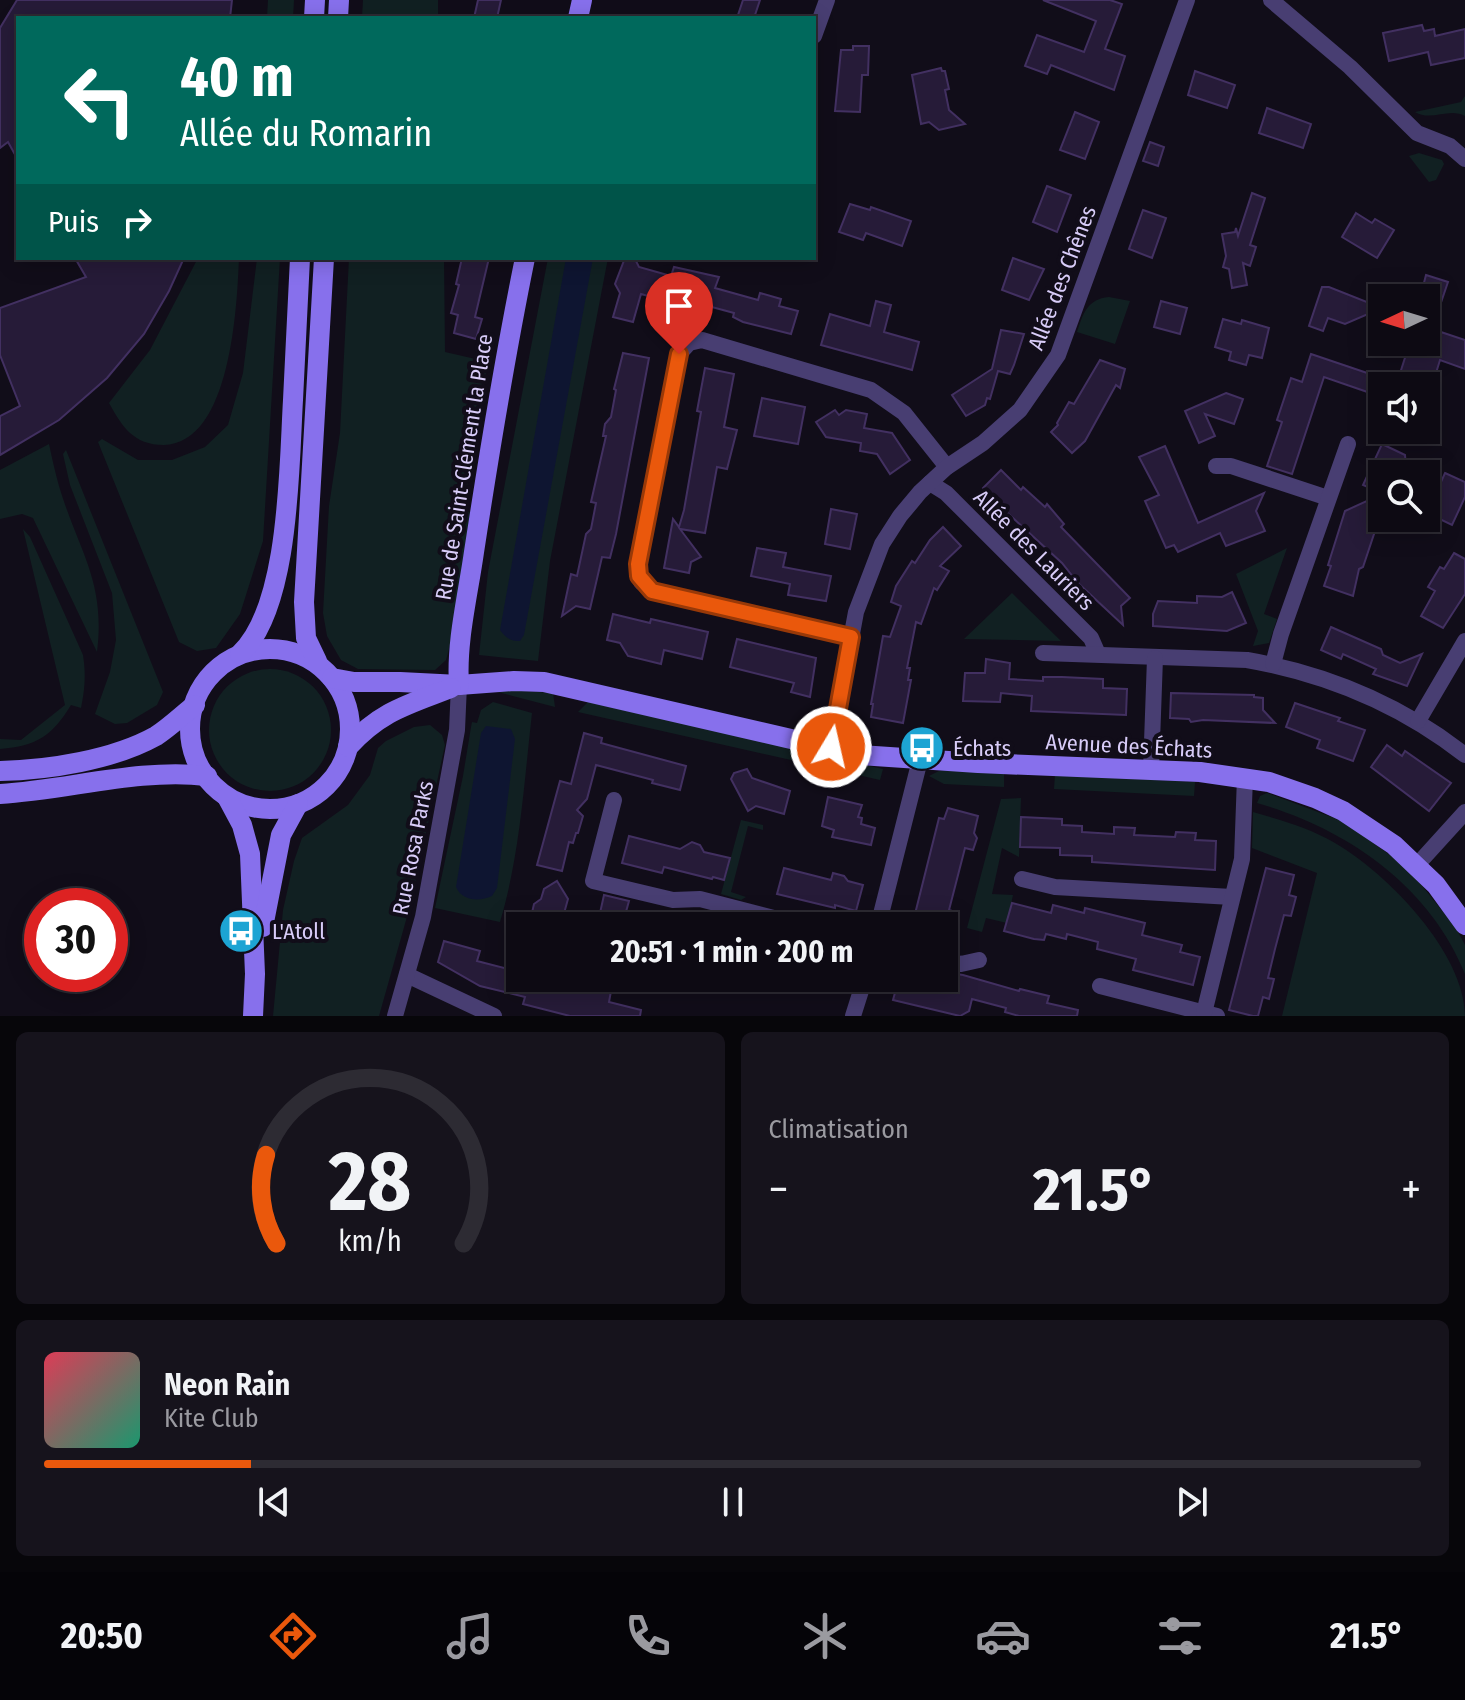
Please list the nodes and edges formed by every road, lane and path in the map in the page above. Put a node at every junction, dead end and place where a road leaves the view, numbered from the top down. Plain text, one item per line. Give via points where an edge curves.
1 (827, 0) edge
2 (1187, 0) edge
3 (1271, 0) edge
4 (816, 30) edge
5 (1463, 149) edge
6 (300, 260) edge
7 (324, 260) edge
8 (525, 260) edge
9 (1348, 444) dead end
10 (1216, 466) dead end
11 (947, 467) junction
12 (930, 483) junction
13 (1328, 498) junction
14 (851, 637) junction
15 (1465, 641) edge
16 (1043, 653) dead end
17 (240, 654) junction
18 (1098, 654) junction
19 (1155, 658) junction
20 (317, 661) junction
21 (1273, 664) junction
22 (332, 678) junction
23 (459, 685) junction
24 (195, 705) junction
25 (1418, 721) junction
26 (348, 747) junction
27 (831, 747) junction
28 (1465, 755) edge
29 (920, 760) junction
30 (1151, 770) junction
31 (0, 771) edge
32 (207, 776) junction
33 (1245, 777) junction
34 (0, 794) edge
35 (227, 797) junction
36 (614, 800) dead end
37 (298, 804) junction
38 (1465, 812) edge
39 (1417, 865) junction
40 (1022, 879) dead end
41 (1232, 897) junction
42 (751, 912) edge
43 (882, 912) edge
44 (1465, 925) edge
45 (979, 960) dead end
46 (958, 963) edge
47 (255, 974) junction
48 (407, 975) junction
49 (1100, 986) dead end
50 (861, 992) edge
51 (1210, 1014) edge
52 (253, 1016) edge
53 (395, 1016) edge
54 (494, 1016) edge
55 (853, 1016) edge

1 - 4 street
2 - 11 street, Allée des Chênes via 1058,355 1020,410
3 - 5 street via 1417,133
6 - 17 street via 281,550 267,609 254,640
7 - 20 street via 304,602 306,638
8 - 23 street, Rue de Saint-Clément la Place via 495,409
9 - 13 street
10 - 13 street via 1231,466
11 - 12 street, Allée des Chênes
11 - 14 street via 904,413 871,390 702,340 689,343 679,354 638,564 641,582 658,593
12 - 14 street, Allée des Chênes via 882,544
12 - 18 street, Allée des Lauriers via 1091,638
13 - 21 street
14 - 27 street, Allée des Chênes
15 - 25 street
16 - 18 street
17 - 20 street via 286,648
17 - 24 street via 209,678
18 - 19 street
19 - 21 street
19 - 30 street
20 - 22 street
21 - 25 street via 1343,686
22 - 23 street, Avenue des Échats
22 - 26 street via 346,707
23 - 26 street, Avenue des Échats via 383,715
23 - 27 street, Avenue des Échats via 544,682
23 - 48 street, Rue Rosa Parks via 457,730 423,917
24 - 31 street via 153,737 124,748 54,768
24 - 32 street via 193,746
25 - 28 street
26 - 37 street via 331,781
27 - 29 street, Avenue des Échats
29 - 30 street, Avenue des Échats
29 - 43 street
30 - 33 street, Avenue des Échats
32 - 34 street via 98,780
32 - 35 street
33 - 39 street, Avenue des Échats via 1343,811
33 - 41 street via 1242,859
35 - 37 street via 270,809
35 - 47 street via 250,854
36 - 42 street via 593,881
37 - 47 street via 275,856
38 - 39 street
39 - 44 street, Avenue des Échats
40 - 41 street via 1055,887
41 - 51 street
45 - 46 street
47 - 52 street
48 - 53 street, Rue Rosa Parks
48 - 54 street
49 - 51 street
50 - 55 street

